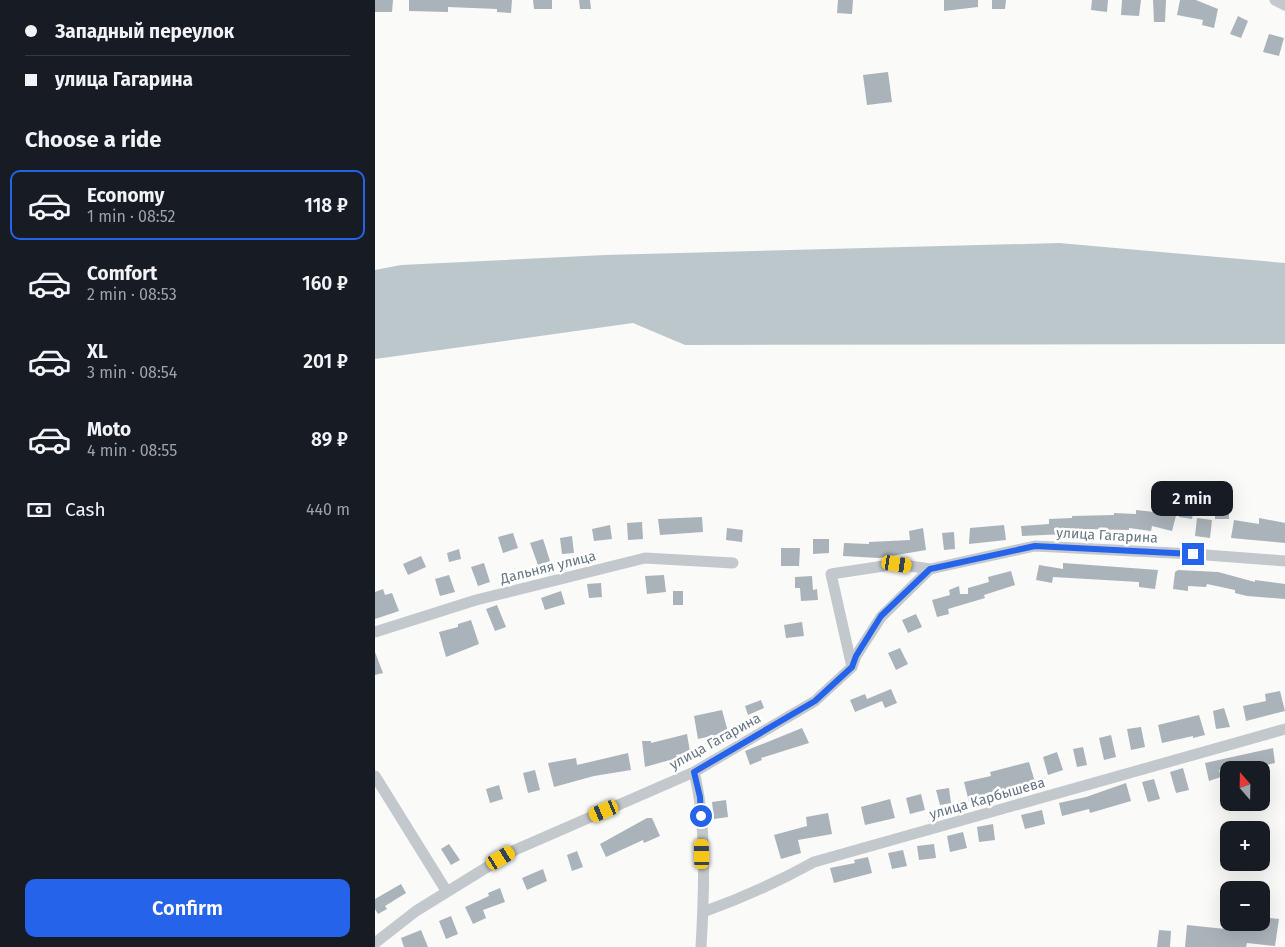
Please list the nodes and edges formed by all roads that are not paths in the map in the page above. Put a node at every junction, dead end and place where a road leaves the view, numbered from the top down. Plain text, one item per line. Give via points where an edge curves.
1 (1275, 0) edge
2 (1285, 4) edge
3 (1285, 561) edge
4 (733, 563) dead end
5 (930, 569) junction
6 (375, 632) edge
7 (852, 667) junction
8 (1285, 729) edge
9 (694, 772) junction
10 (375, 776) edge
11 (447, 892) junction
12 (703, 912) junction
13 (375, 943) edge
14 (701, 947) edge

1 - 2 street
3 - 5 street, улица Гагарина via 1035,546
4 - 6 street, Дальняя улица via 645,558 476,600
5 - 7 street, улица Гагарина via 881,616
5 - 7 street, улица Гагарина via 897,564 831,574
7 - 9 street, улица Гагарина via 815,701
8 - 12 street, улица Карбышева via 814,862 739,899
9 - 11 street, улица Гагарина via 515,850
9 - 12 street via 700,797
10 - 11 street
11 - 13 street, улица Гагарина
12 - 14 street

